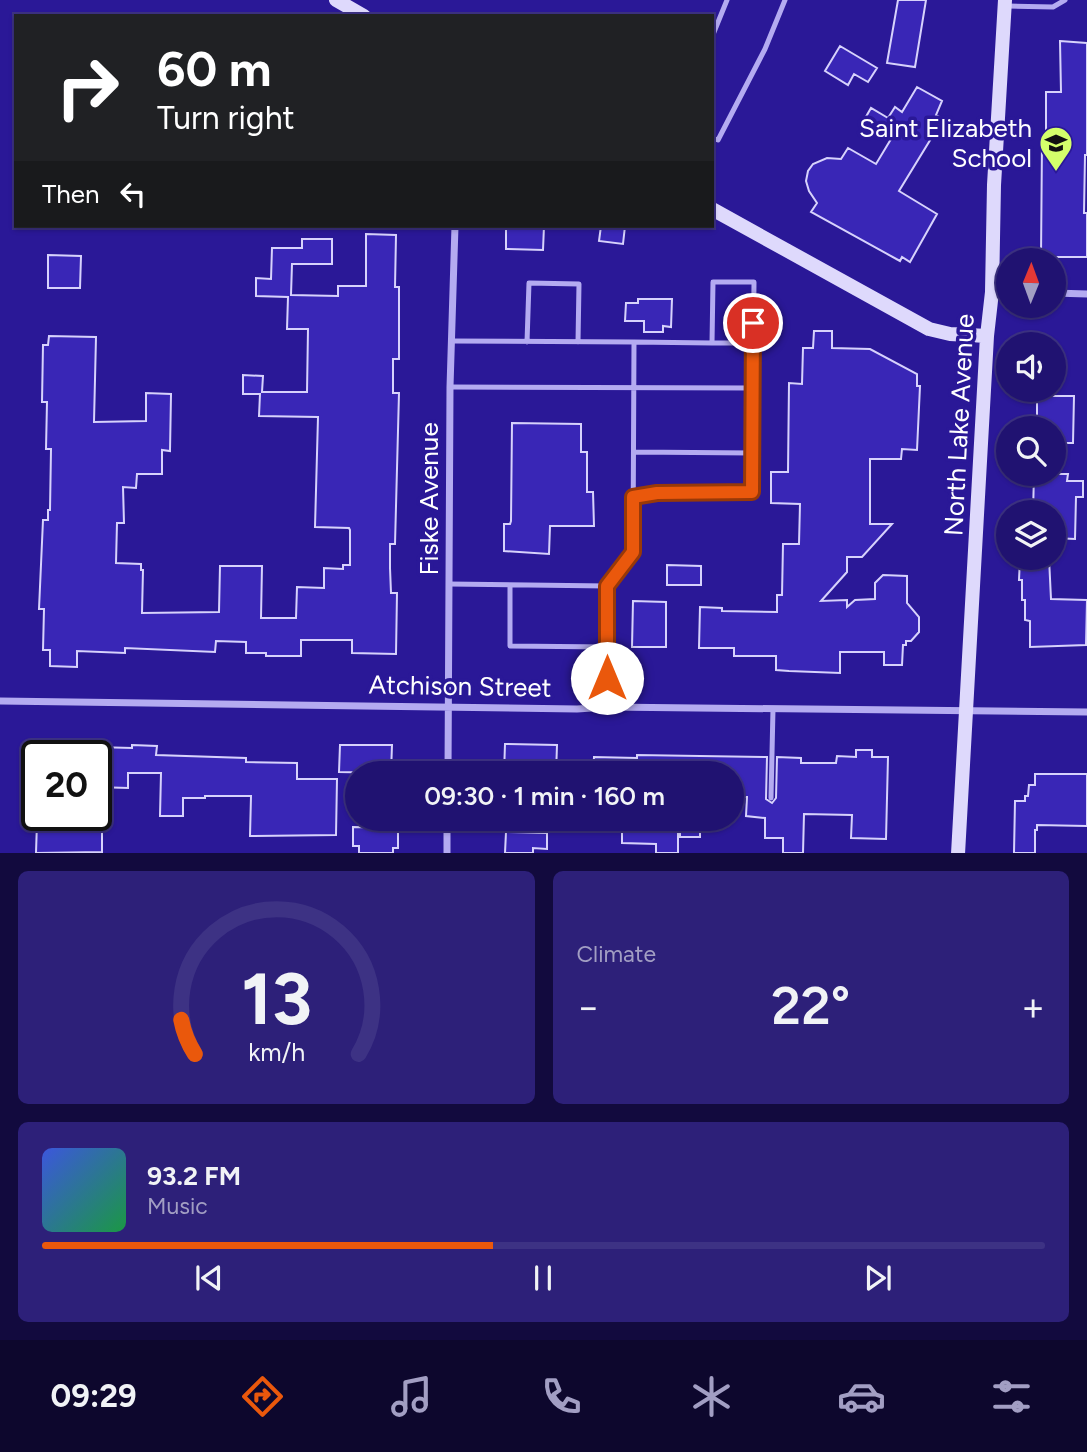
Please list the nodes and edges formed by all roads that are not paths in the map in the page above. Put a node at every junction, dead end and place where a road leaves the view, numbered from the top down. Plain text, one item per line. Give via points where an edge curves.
1 (336, 0) edge
2 (727, 0) edge
3 (785, 0) edge
4 (1065, 0) edge
5 (1004, 3) edge
6 (360, 14) edge
7 (714, 32) edge
8 (714, 139) edge
9 (714, 210) edge
10 (455, 228) edge
11 (992, 292) junction
12 (996, 292) edge
13 (1066, 293) edge
14 (1087, 294) edge
15 (987, 336) junction
16 (452, 341) junction
17 (527, 342) junction
18 (578, 342) junction
19 (634, 342) junction
20 (712, 343) junction
21 (753, 343) junction
22 (450, 387) junction
23 (634, 388) junction
24 (753, 388) junction
25 (634, 452) junction
26 (752, 453) junction
27 (633, 497) junction
28 (449, 584) junction
29 (510, 585) junction
30 (607, 586) junction
31 (607, 647) junction
32 (0, 701) edge
33 (448, 707) junction
34 (607, 707) junction
35 (773, 709) junction
36 (966, 711) junction
37 (1087, 712) edge
38 (448, 761) edge
39 (771, 797) dead end
40 (447, 831) edge
41 (447, 853) edge
42 (958, 853) edge

1 - 6 main road
2 - 7 lane
3 - 8 lane via 765,49 718,140
4 - 5 lane via 1053,7
5 - 11 main road, North Lake Avenue
9 - 15 main road via 929,329
10 - 16 street, Fiske Avenue
11 - 12 street
11 - 15 main road, North Lake Avenue
13 - 14 street
15 - 36 main road, North Lake Avenue
16 - 17 lane
16 - 22 street, Fiske Avenue
17 - 18 lane
17 - 18 lane via 529,283 579,284
18 - 19 lane
19 - 20 lane
19 - 23 lane
20 - 21 lane
20 - 21 lane via 713,282 754,282
21 - 24 lane
22 - 23 lane
22 - 28 street, Fiske Avenue
23 - 24 lane
23 - 25 lane
24 - 26 lane
25 - 26 lane
25 - 27 lane
26 - 27 lane via 752,492
27 - 30 lane via 633,552
28 - 29 lane
28 - 33 street, Fiske Avenue
29 - 30 lane
29 - 31 lane via 510,646
30 - 31 lane
31 - 34 lane
32 - 33 street, Atchison Street
33 - 34 street, Atchison Street
33 - 38 street, Fiske Avenue
34 - 35 street, Atchison Street
35 - 36 street, Atchison Street
35 - 39 lane
36 - 37 street, Atchison Street
36 - 42 main road, North Lake Avenue
40 - 41 street

